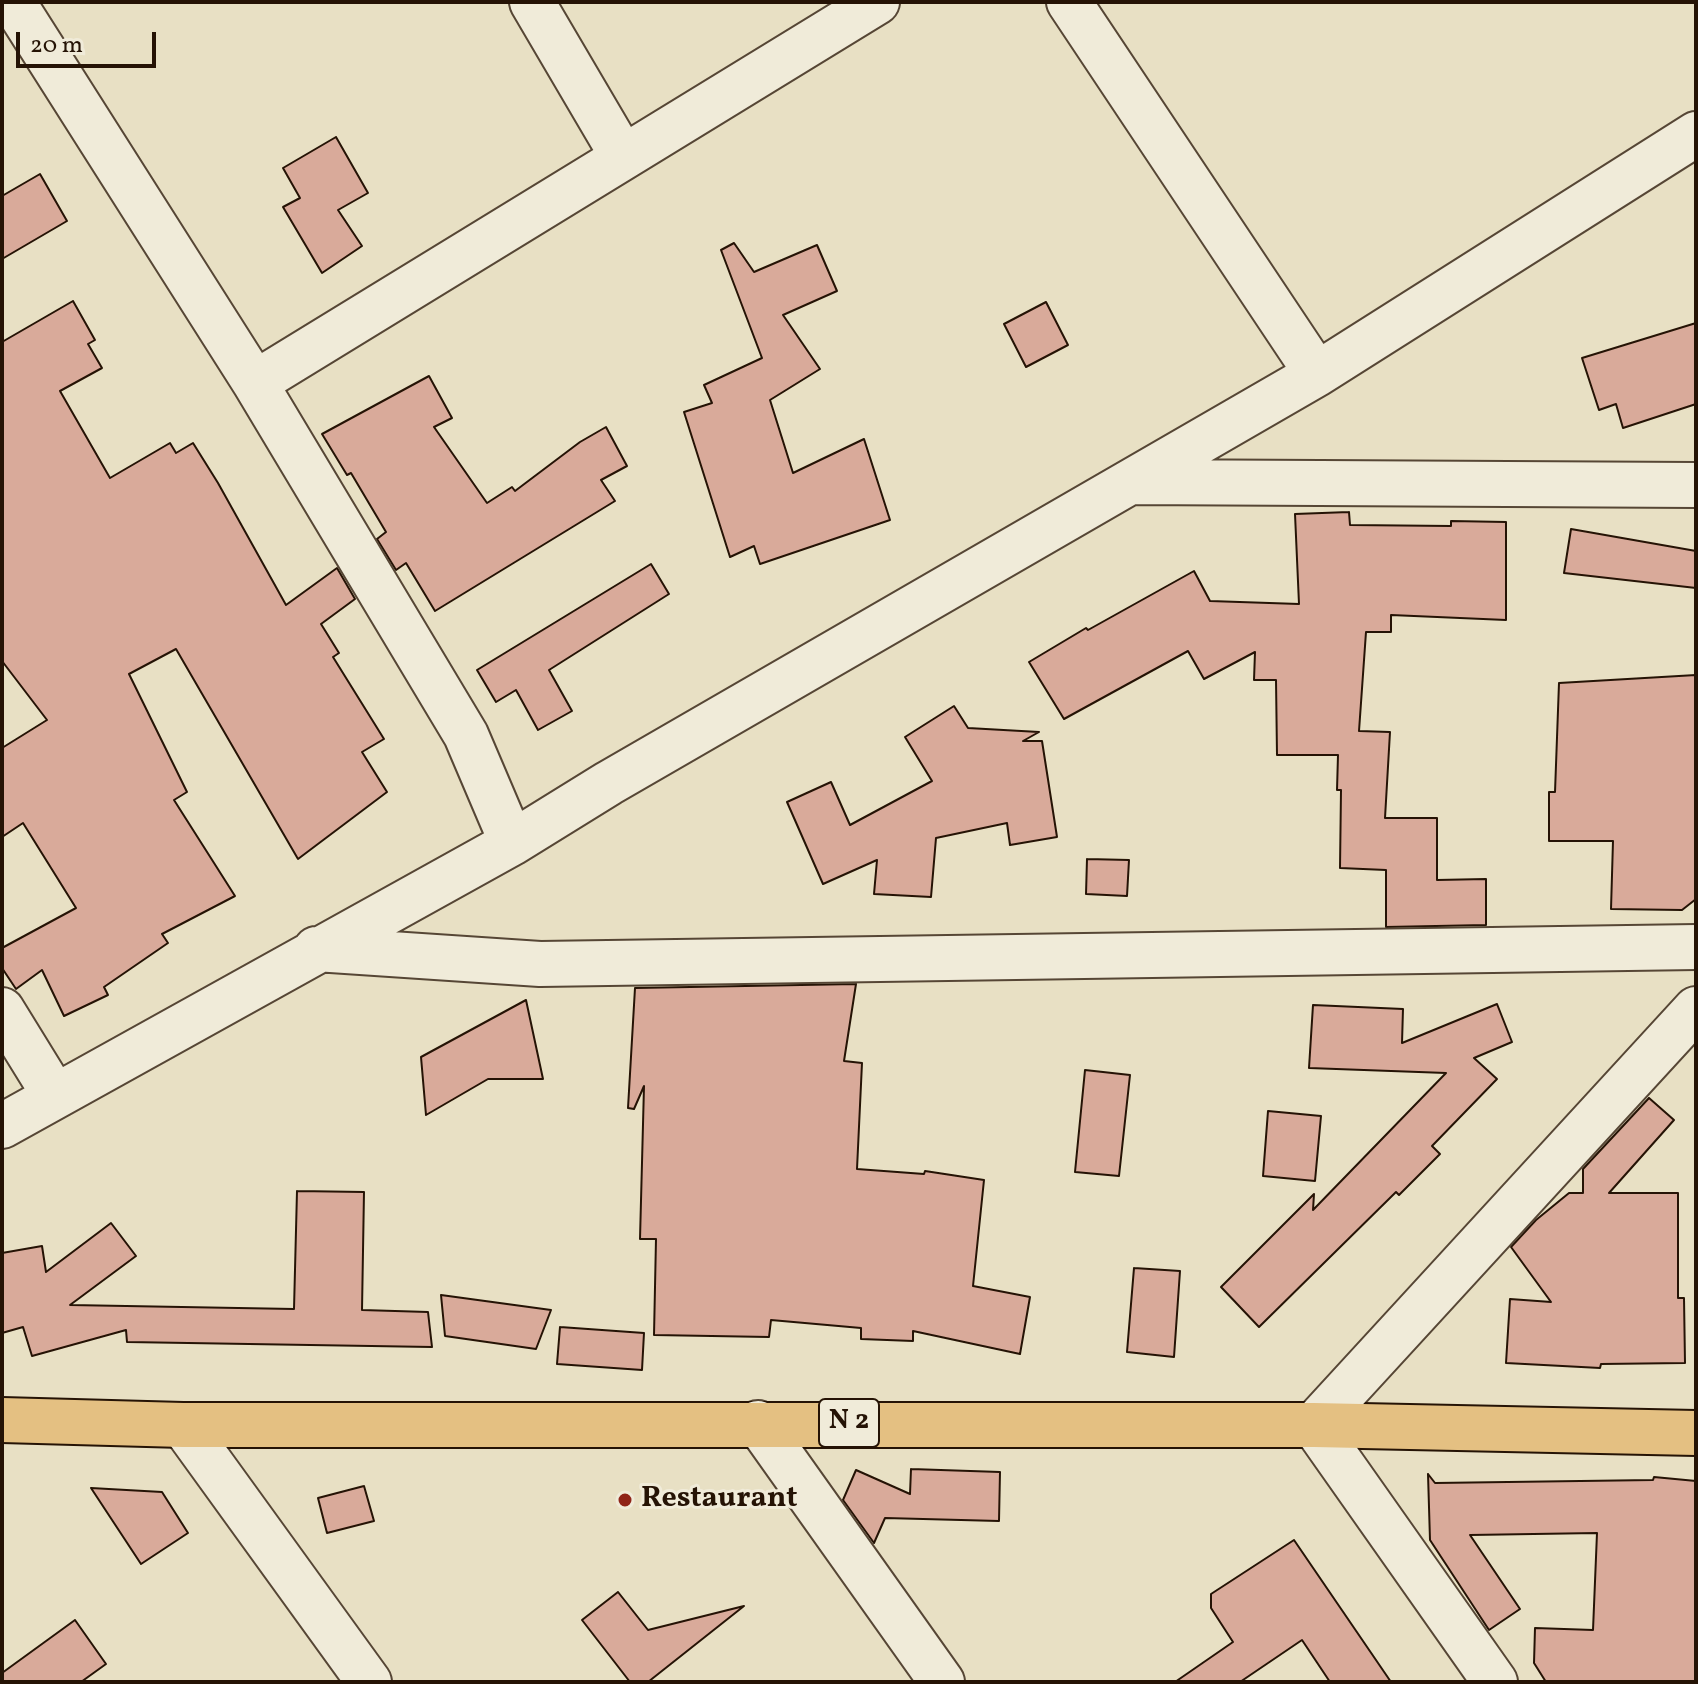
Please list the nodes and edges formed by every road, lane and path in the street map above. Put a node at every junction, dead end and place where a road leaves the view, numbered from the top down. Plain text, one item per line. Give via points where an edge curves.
1 (13, 2) edge
2 (532, 2) edge
3 (877, 2) edge
4 (1069, 2) edge
5 (1696, 134) edge
6 (623, 157) junction
7 (1317, 374) junction
8 (255, 383) junction
9 (1129, 482) junction
10 (1696, 485) edge
11 (512, 843) junction
12 (1696, 947) edge
13 (316, 949) junction
14 (1696, 1009) edge
15 (2, 1010) edge
16 (55, 1096) junction
17 (2, 1126) edge
18 (2, 1420) edge
19 (758, 1423) junction
20 (183, 1425) junction
21 (1314, 1425) junction
22 (1696, 1433) edge
23 (369, 1682) edge
24 (942, 1682) edge
25 (1495, 1682) edge

1 - 8 street
2 - 6 street
3 - 6 street
4 - 7 street
5 - 7 street
6 - 8 street
7 - 9 street
8 - 11 street via 466,735
9 - 10 street
9 - 11 street
11 - 13 street
12 - 13 street via 540,964
13 - 16 street
14 - 21 street
15 - 16 street
16 - 17 street
18 - 20 main road, N 2
19 - 20 main road, N 2
19 - 21 main road, N 2
19 - 24 street
20 - 23 street
21 - 22 main road, N 2
21 - 25 street

